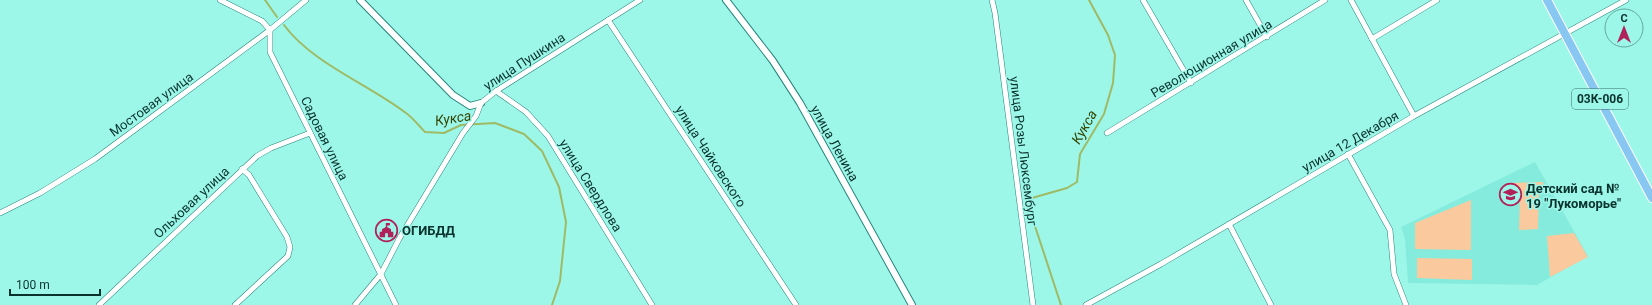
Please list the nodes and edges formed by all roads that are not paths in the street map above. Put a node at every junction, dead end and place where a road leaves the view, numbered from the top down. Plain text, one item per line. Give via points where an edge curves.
1 (220, 0) edge
2 (306, 0) edge
3 (360, 0) edge
4 (640, 0) edge
5 (726, 0) edge
6 (992, 0) edge
7 (1143, 0) edge
8 (1246, 0) edge
9 (1325, 0) edge
10 (1351, 0) edge
11 (1437, 0) edge
12 (1546, 0) edge
13 (1626, 0) edge
14 (608, 20) junction
15 (270, 30) junction
16 (1565, 33) junction
17 (1267, 37) junction
18 (1372, 39) junction
19 (1191, 83) junction
20 (496, 91) junction
21 (481, 103) junction
22 (1414, 116) junction
23 (310, 133) junction
24 (1107, 133) dead end
25 (1348, 154) junction
26 (242, 169) junction
27 (1652, 198) edge
28 (0, 213) edge
29 (1229, 224) junction
30 (381, 274) junction
31 (98, 305) edge
32 (235, 305) edge
33 (354, 305) edge
34 (396, 305) edge
35 (652, 305) edge
36 (796, 305) edge
37 (912, 305) edge
38 (1033, 305) edge
39 (1086, 305) edge
40 (1271, 305) edge
41 (1406, 305) edge

1 - 15 street via 262,21
2 - 15 street, Мостовая улица
3 - 21 street via 453,96 470,106
4 - 14 street, улица Пушкина
5 - 37 street, улица Ленина via 773,61 800,103
6 - 38 street, улица Розы Люксембург
7 - 19 street
8 - 17 street
9 - 17 street, Революционная улица
10 - 18 street
11 - 18 street
12 - 16 main road, 03К-006
13 - 16 street, улица 12 Декабря
14 - 20 street, улица Пушкина
14 - 36 street, улица Чайковского
15 - 23 street, Садовая улица via 270,52
15 - 28 street, Мостовая улица via 95,159 40,193
16 - 22 street, улица 12 Декабря
16 - 27 main road, 03К-006
17 - 19 street, Революционная улица
18 - 22 street
19 - 24 street, Революционная улица
20 - 21 street, улица Пушкина
20 - 35 street, улица Свердлова via 526,112 548,136
21 - 30 street, улица Пушкина via 476,116 399,239
22 - 25 street, улица 12 Декабря
23 - 26 street, Ольховая улица via 270,148
23 - 30 street, Садовая улица
25 - 29 street, улица 12 Декабря
25 - 41 street via 1390,230 1394,274
26 - 31 street, Ольховая улица
26 - 32 street via 249,175 283,230 290,247 288,256
29 - 39 street, улица 12 Декабря
29 - 40 street
30 - 33 street, улица Пушкина
30 - 34 street, Садовая улица

